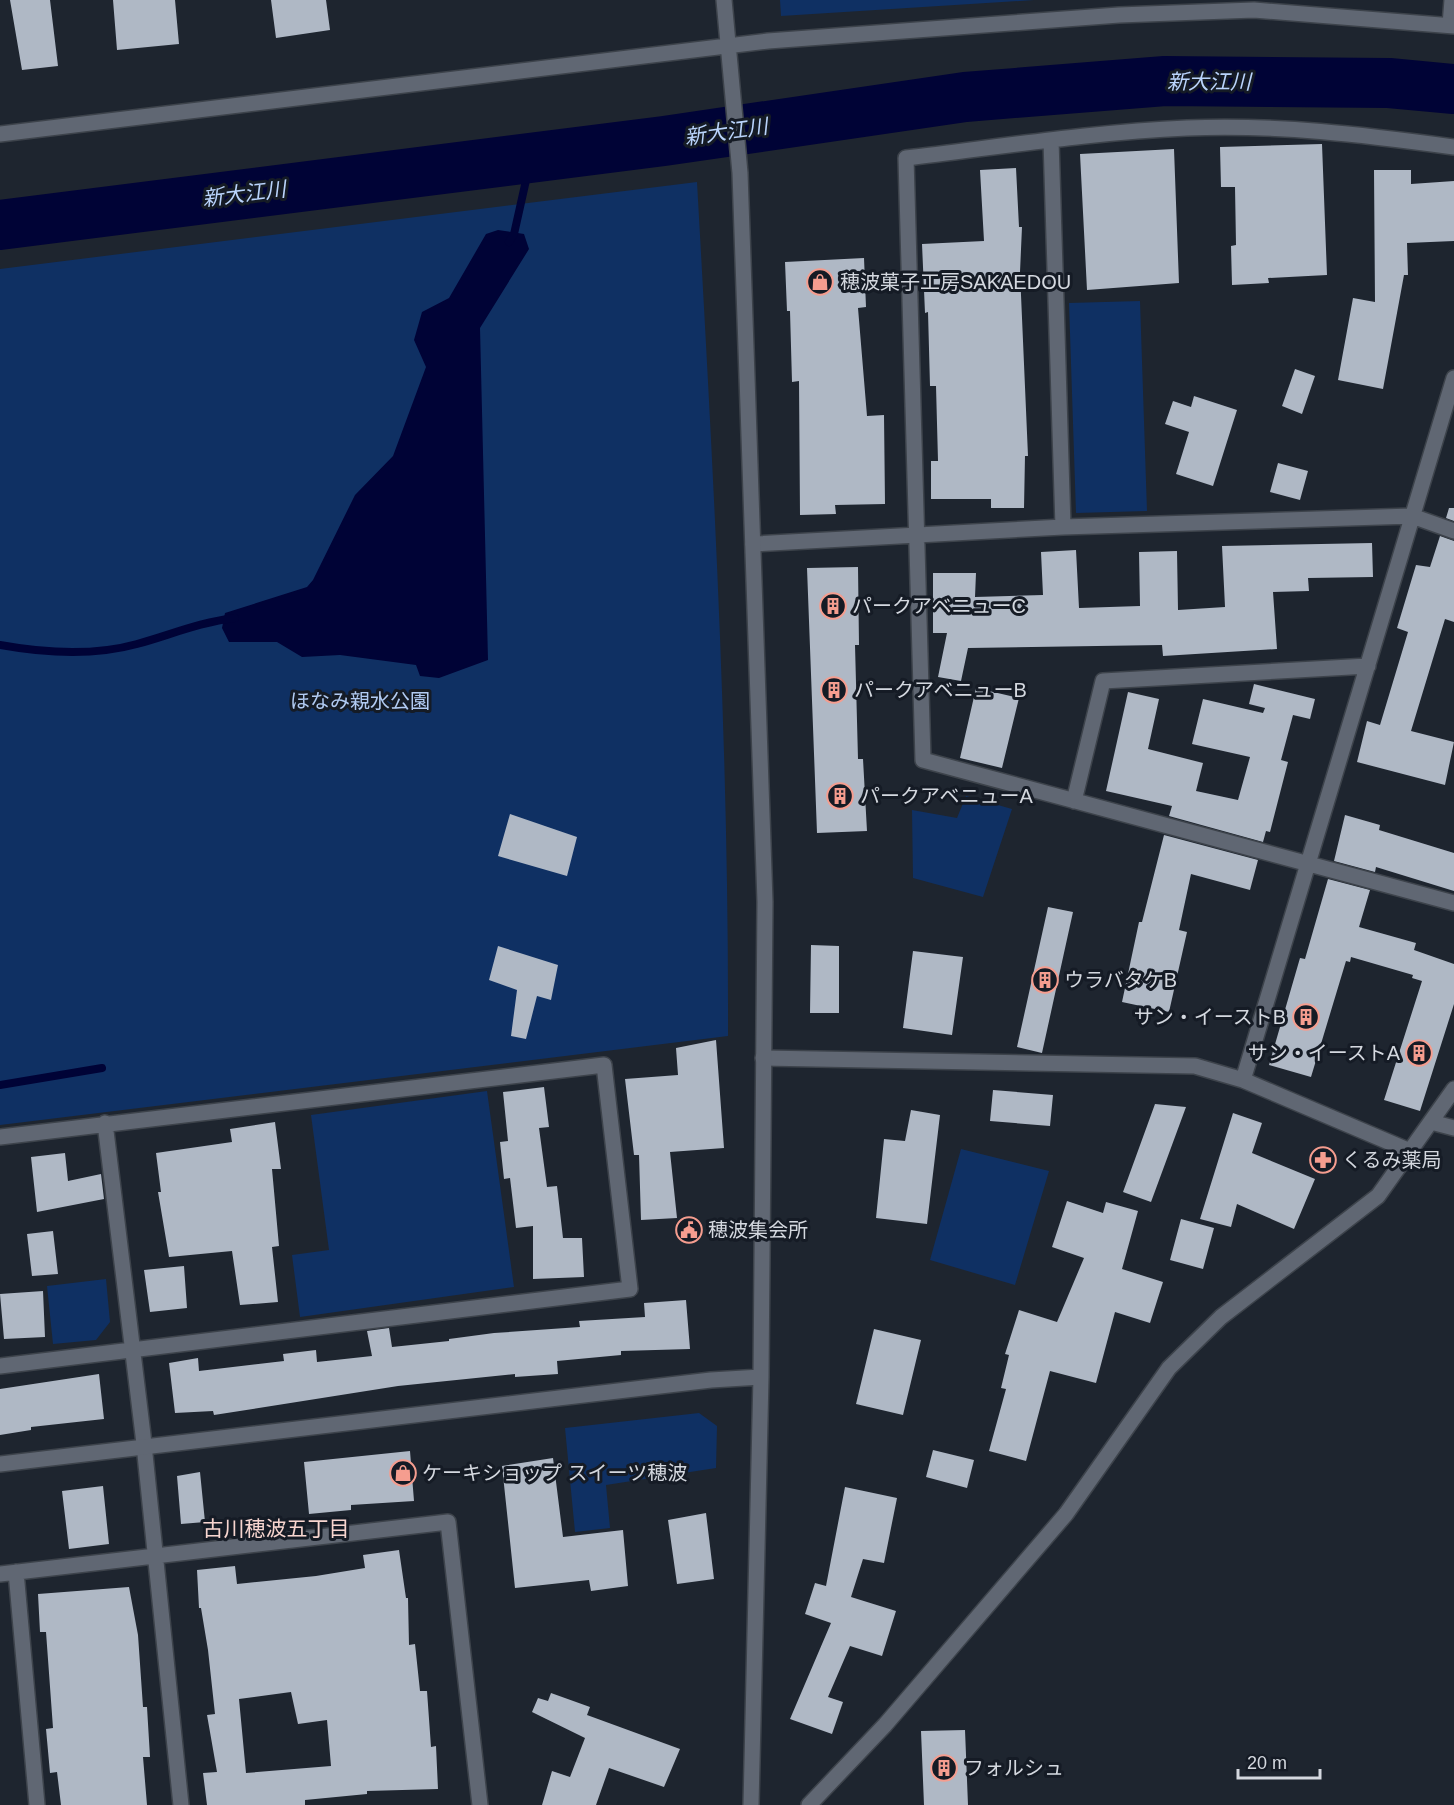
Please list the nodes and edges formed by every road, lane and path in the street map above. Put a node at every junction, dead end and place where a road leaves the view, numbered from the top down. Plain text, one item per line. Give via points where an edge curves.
1 (724, 0) edge
2 (1452, 0) edge
3 (1452, 25) edge
4 (729, 44) junction
5 (0, 134) edge
6 (1052, 140) junction
7 (1454, 147) edge
8 (1454, 378) edge
9 (1412, 516) junction
10 (1063, 527) junction
11 (1454, 531) edge
12 (917, 535) junction
13 (753, 544) junction
14 (1368, 666) junction
15 (1074, 801) junction
16 (1306, 863) junction
17 (1454, 903) edge
18 (763, 1058) junction
19 (1243, 1080) junction
20 (1454, 1089) edge
21 (1431, 1122) junction
22 (105, 1123) junction
23 (1454, 1128) edge
24 (0, 1137) edge
25 (1410, 1150) junction
26 (133, 1351) junction
27 (0, 1366) edge
28 (761, 1377) junction
29 (144, 1446) junction
30 (0, 1464) edge
31 (155, 1556) junction
32 (16, 1572) junction
33 (0, 1574) edge
34 (37, 1805) edge
35 (181, 1805) edge
36 (480, 1805) edge
37 (751, 1805) edge
38 (809, 1805) edge

1 - 4 street
2 - 3 street
3 - 4 street via 1254,10 1119,15
4 - 5 street
4 - 13 street via 740,173
6 - 7 street via 1206,128 1339,131
6 - 10 street
6 - 12 street via 906,159
8 - 9 street
9 - 10 street
9 - 11 street
9 - 14 street
10 - 12 street
12 - 13 street
12 - 15 street via 923,760
13 - 18 street via 765,902
14 - 15 street via 1103,681
14 - 16 street
15 - 16 street
16 - 17 street
16 - 19 street
18 - 19 street via 1195,1066
18 - 28 street
19 - 25 street
20 - 21 street
21 - 23 street
21 - 25 street
22 - 24 street
22 - 26 street
22 - 26 street via 604,1065 630,1288
25 - 38 street via 1378,1196 1221,1317 1169,1368 1066,1514 885,1725
26 - 27 street
26 - 29 street
28 - 29 street
28 - 37 street
29 - 30 street
29 - 31 street
31 - 32 street
31 - 35 street
31 - 36 street via 448,1522
32 - 33 street
32 - 34 street

